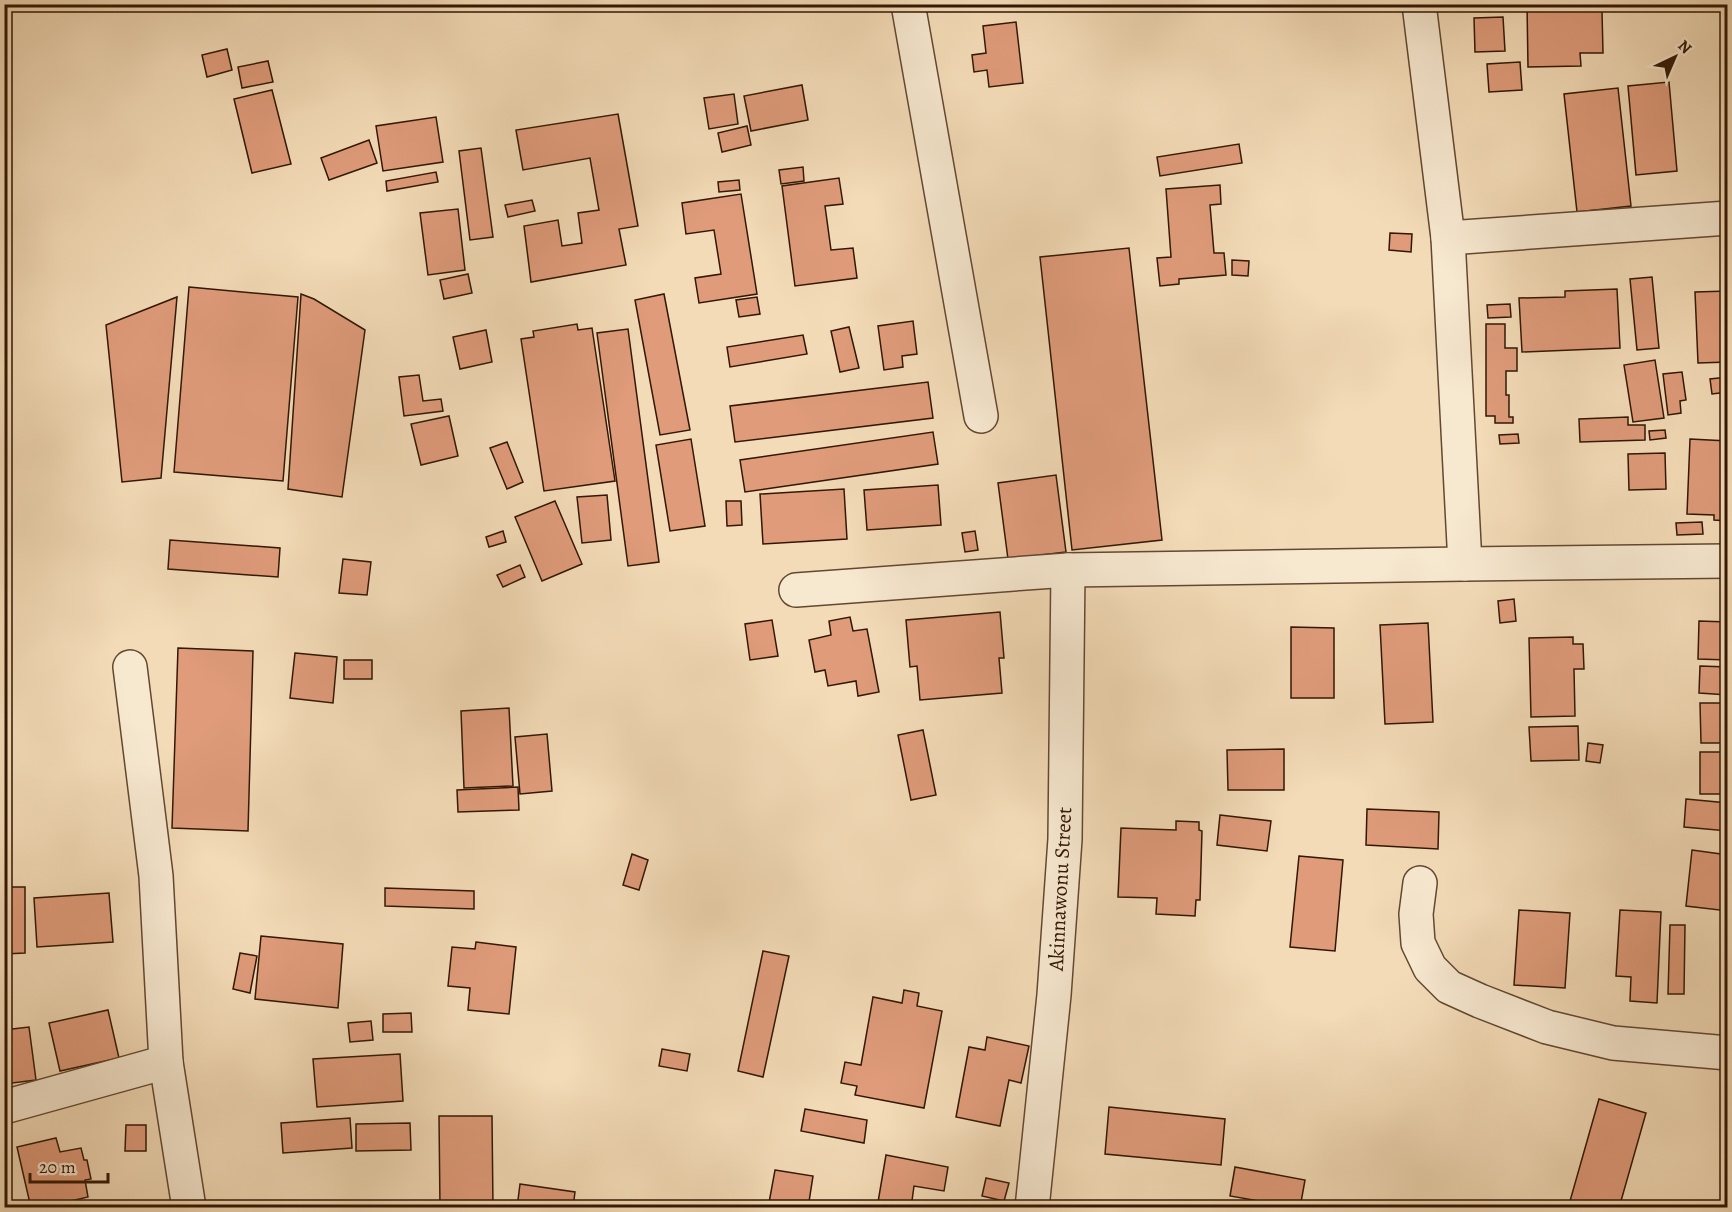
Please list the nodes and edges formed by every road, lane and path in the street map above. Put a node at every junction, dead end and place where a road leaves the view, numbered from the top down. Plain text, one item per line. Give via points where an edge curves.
1 (908, 4) edge
2 (1419, 4) edge
3 (1728, 219) edge
4 (1448, 238) junction
5 (981, 416) dead end
6 (1728, 561) edge
7 (1465, 564) junction
8 (1068, 570) junction
9 (795, 590) dead end
10 (130, 667) dead end
11 (1420, 883) dead end
12 (1728, 1053) edge
13 (166, 1062) junction
14 (4, 1107) edge
15 (189, 1208) edge
16 (1032, 1208) edge

1 - 5 street
2 - 4 street
3 - 4 street
4 - 7 street
6 - 7 street
7 - 8 street
8 - 9 street
8 - 16 street, Akinnawonu Street via 1065,839
10 - 13 street via 156,876
11 - 12 street via 1418,943 1430,968 1449,987 1547,1027 1613,1042
13 - 14 street
13 - 15 street

